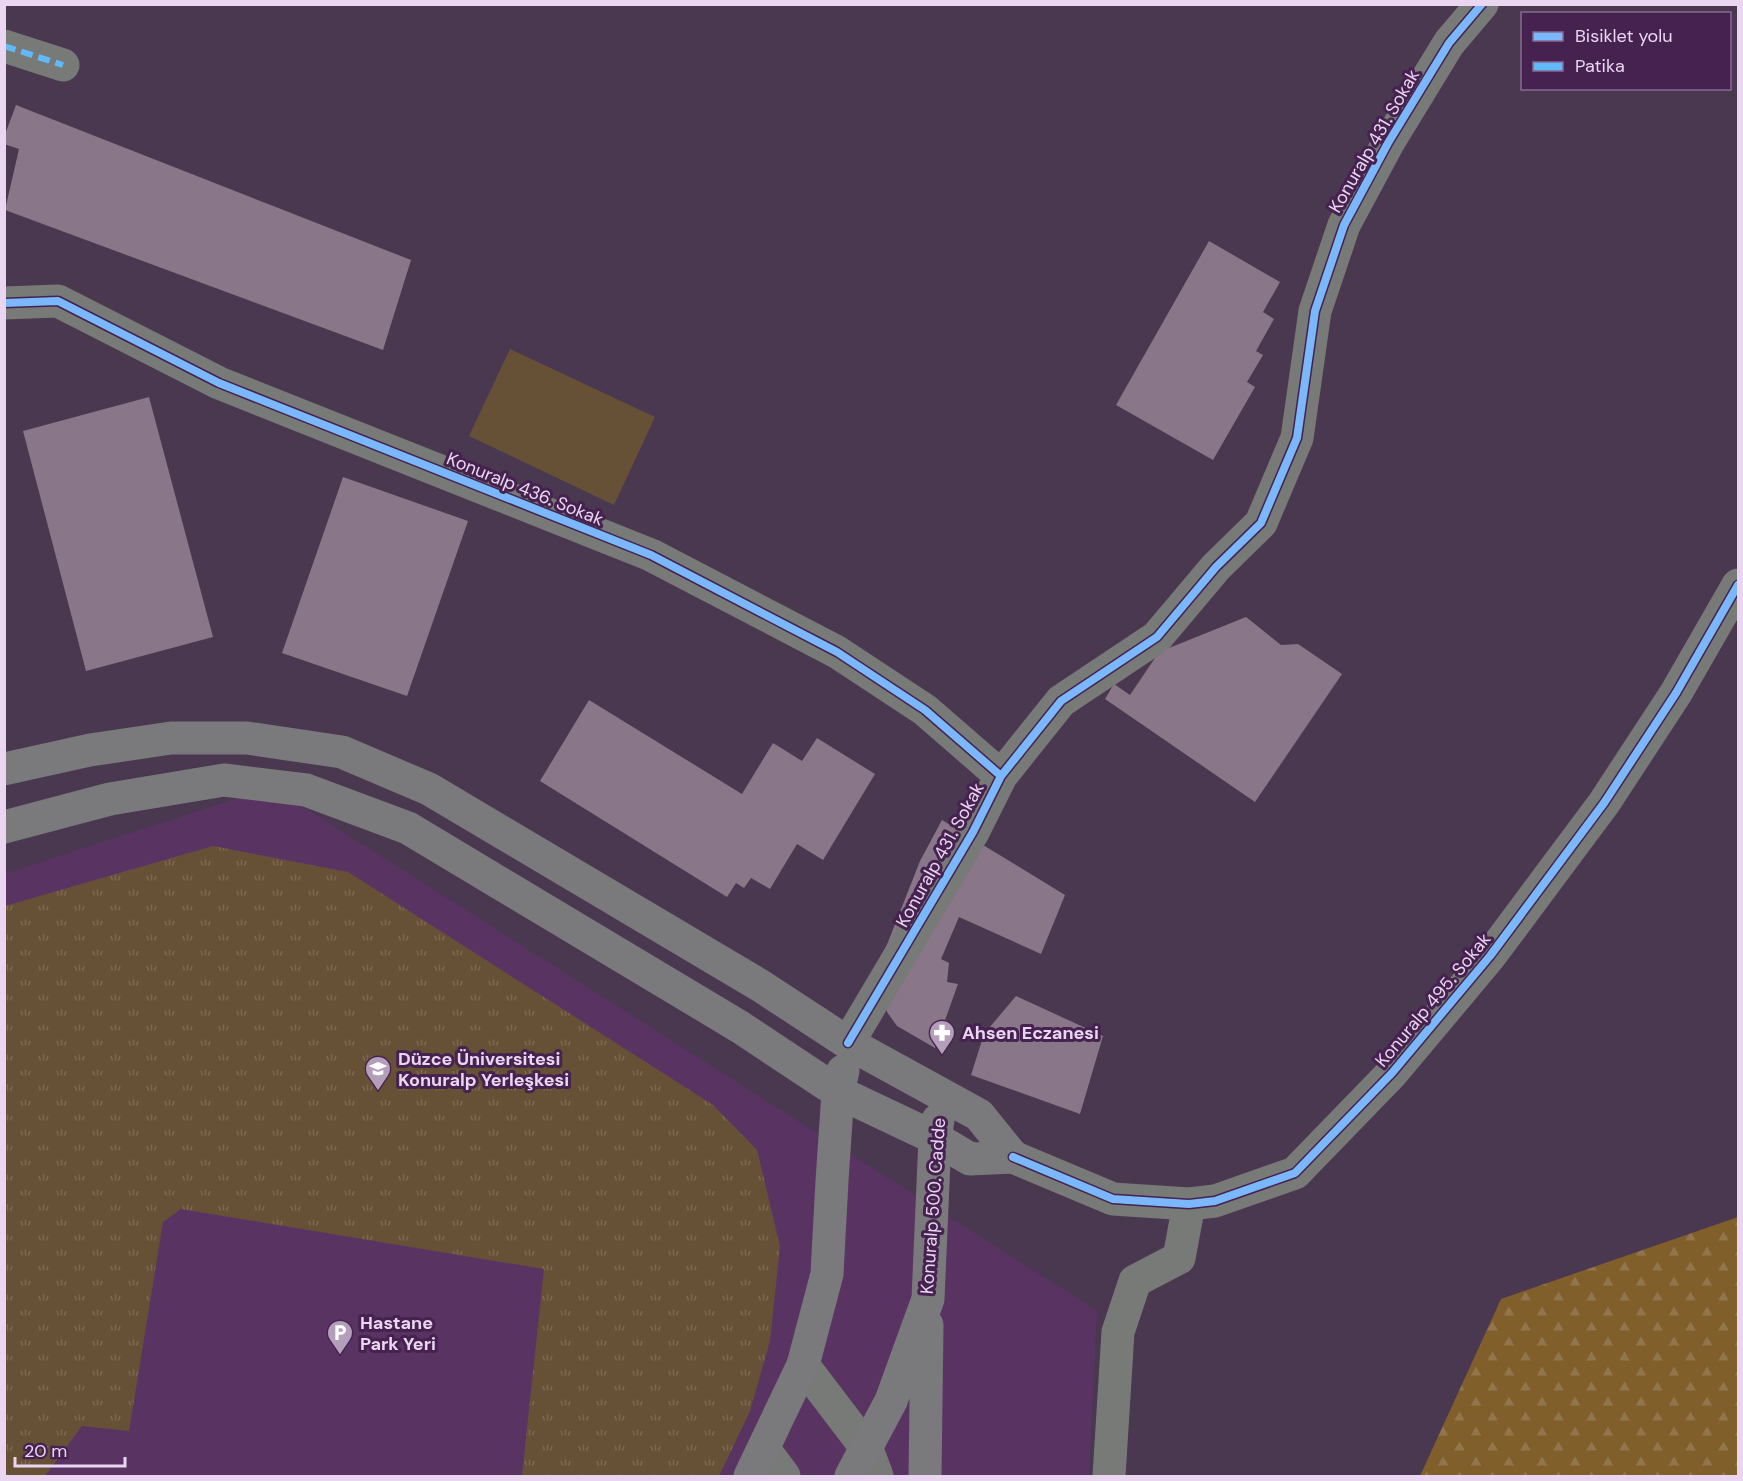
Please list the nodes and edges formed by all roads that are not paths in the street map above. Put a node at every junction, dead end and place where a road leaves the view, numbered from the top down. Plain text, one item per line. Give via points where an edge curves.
1 (1482, 4) edge
2 (4, 46) edge
3 (63, 65) dead end
4 (4, 303) edge
5 (1738, 585) edge
6 (4, 769) edge
7 (1001, 776) junction
8 (4, 827) edge
9 (848, 1043) junction
10 (838, 1092) junction
11 (942, 1095) junction
12 (935, 1138) junction
13 (1013, 1157) junction
14 (1189, 1204) junction
15 (928, 1299) junction
16 (803, 1365) junction
17 (757, 1463) edge
18 (865, 1467) edge
19 (784, 1476) edge
20 (925, 1476) edge
21 (1109, 1476) edge

1 - 7 street, Konuralp 431. Sokak via 1449,43 1344,225 1315,311 1297,438 1261,523 1216,567 1157,637 1061,701
2 - 3 street
4 - 7 street, Konuralp 436. Sokak via 58,301 219,383 651,555 837,652 925,710
5 - 14 street, Konuralp 495. Sokak via 1676,693 1604,802 1490,956 1392,1073 1295,1173 1215,1201
6 - 9 main road via 171,738 247,738 342,752 429,789 761,986
7 - 9 street, Konuralp 431. Sokak
8 - 10 main road via 110,800 224,780 306,790 408,828 740,1027
9 - 10 main road
9 - 11 main road
10 - 12 main road
10 - 16 main road via 827,1274
11 - 12 main road, Konuralp 500. Cadde
11 - 13 main road via 979,1115
12 - 13 main road via 970,1158
12 - 15 main road, Konuralp 500. Cadde
13 - 14 street, Konuralp 495. Sokak via 1113,1199
14 - 21 street via 1179,1258 1136,1281 1118,1332
15 - 18 main road, Konuralp 500. Cadde
15 - 20 main road
16 - 17 main road
16 - 18 street, Konuralp 500. Cadde
17 - 19 street

